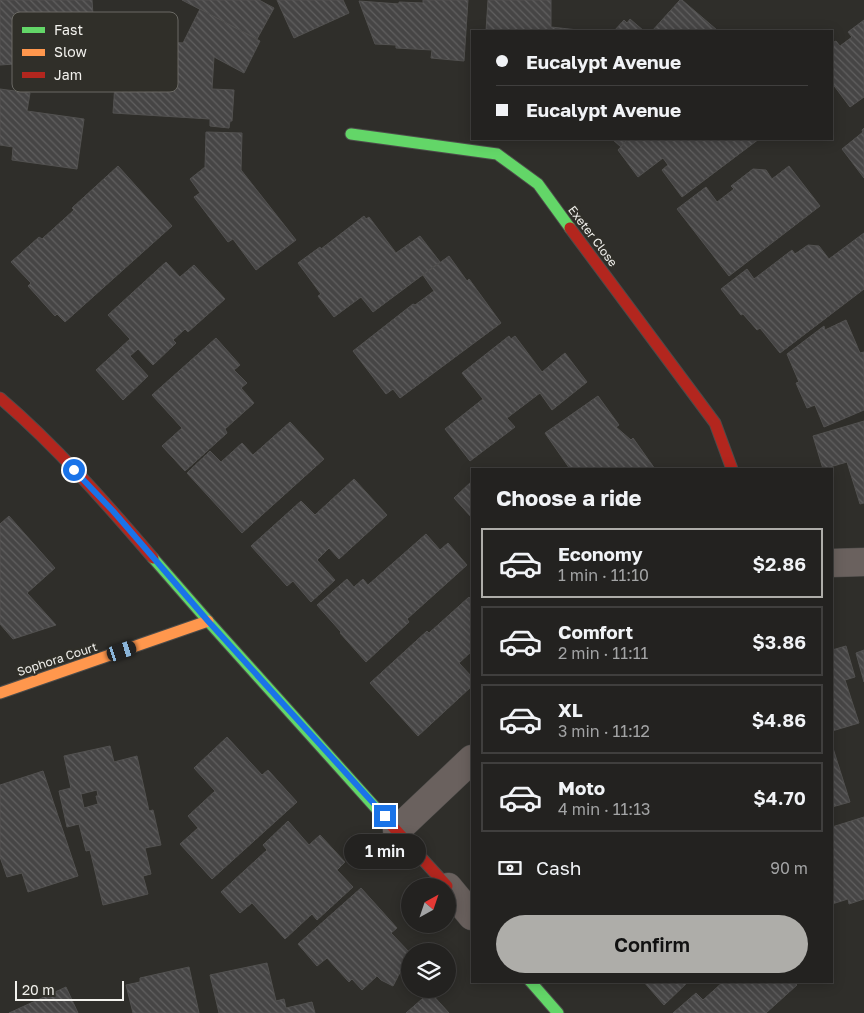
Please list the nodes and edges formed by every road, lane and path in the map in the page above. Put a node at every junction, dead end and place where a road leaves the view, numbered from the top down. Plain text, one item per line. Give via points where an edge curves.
1 (351, 134) dead end
2 (0, 398) edge
3 (732, 468) edge
4 (864, 562) edge
5 (833, 563) edge
6 (208, 621) junction
7 (0, 693) edge
8 (471, 760) edge
9 (397, 830) junction
10 (439, 878) edge
11 (456, 897) edge
12 (471, 915) edge
13 (532, 983) edge
14 (558, 1013) edge

1 - 3 street, Exeter Close via 497,154 538,184 715,423
2 - 6 street via 113,511
4 - 5 street
6 - 7 street, Sophora Court
6 - 9 street
8 - 9 street
9 - 10 street
11 - 12 street
13 - 14 street

